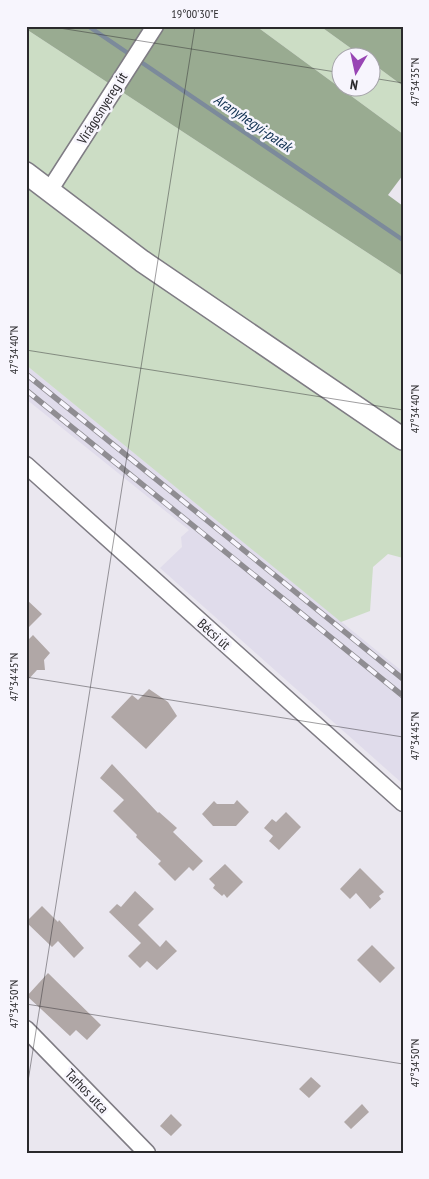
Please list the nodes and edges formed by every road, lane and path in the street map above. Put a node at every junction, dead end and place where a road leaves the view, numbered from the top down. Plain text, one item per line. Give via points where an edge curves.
1 (154, 27) edge
2 (26, 173) edge
3 (49, 191) junction
4 (403, 438) edge
5 (26, 464) edge
6 (403, 803) edge
7 (26, 1030) edge
8 (147, 1153) edge

1 - 3 street, Virágosnyereg út
2 - 3 main road
3 - 4 main road via 142,261
5 - 6 street, Bécsi út
7 - 8 street, Tarhos utca

